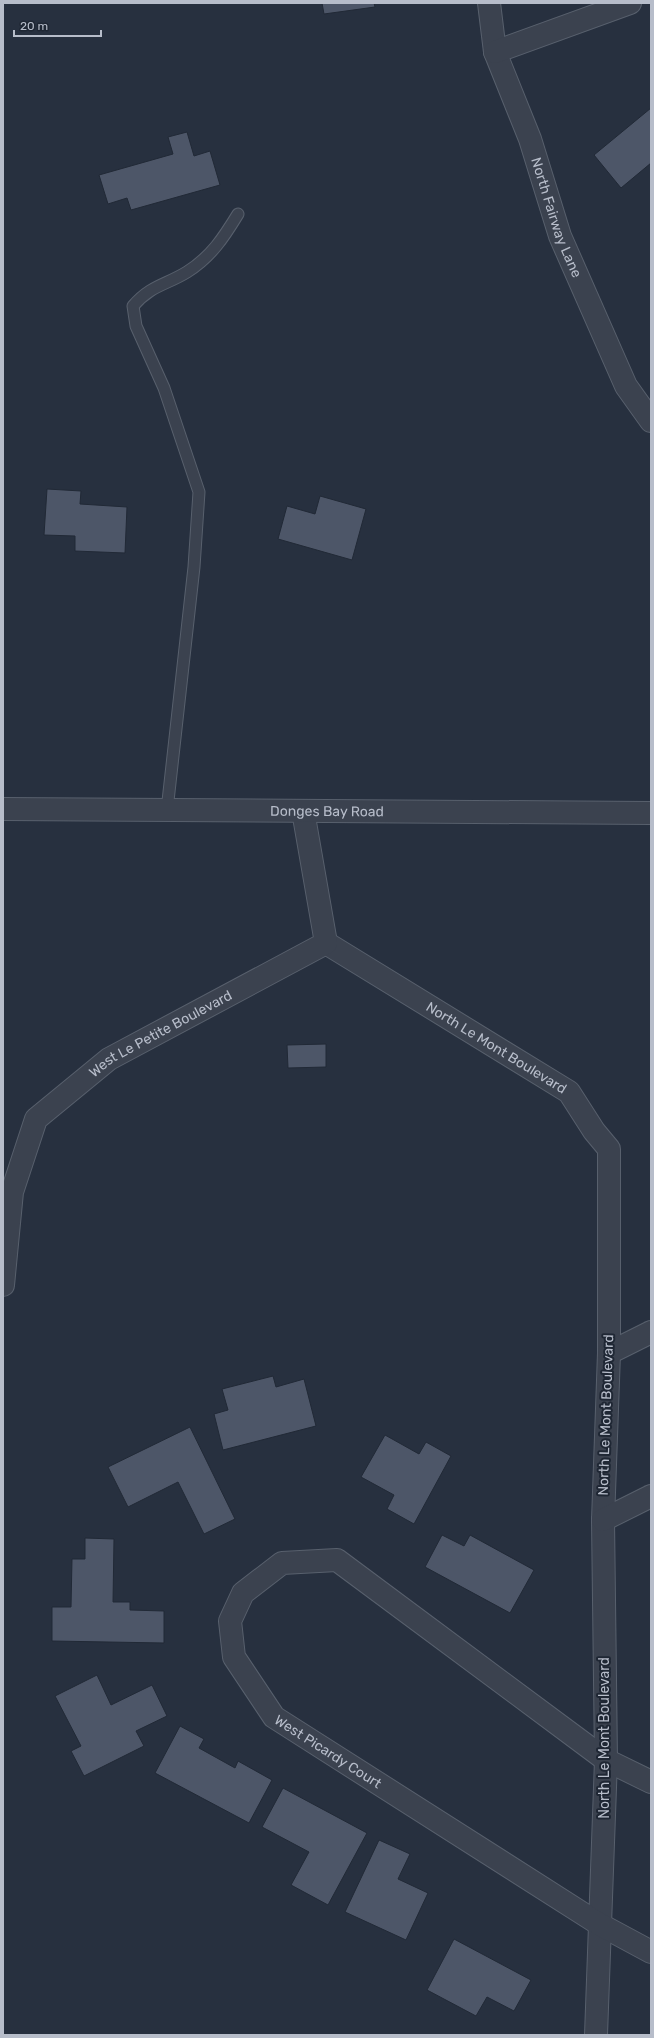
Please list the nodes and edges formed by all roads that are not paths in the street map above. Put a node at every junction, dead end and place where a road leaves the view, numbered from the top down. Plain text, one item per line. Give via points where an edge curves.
1 (489, 3) edge
2 (630, 3) edge
3 (495, 52) junction
4 (238, 214) dead end
5 (651, 421) edge
6 (3, 809) edge
7 (167, 810) junction
8 (303, 811) junction
9 (651, 813) edge
10 (326, 943) junction
11 (3, 1285) edge
12 (651, 1332) edge
13 (609, 1353) junction
14 (651, 1496) edge
15 (603, 1520) junction
16 (606, 1760) junction
17 (651, 1782) edge
18 (599, 1924) junction
19 (651, 1952) edge
20 (596, 2035) edge

1 - 3 street, North Fairway Lane
2 - 3 street
3 - 5 street, North Fairway Lane via 530,139 560,236 626,386
4 - 7 lane via 216,248 188,272 144,293 132,306 136,326 164,388 198,492 194,567
6 - 7 street, Donges Bay Road
7 - 8 street, Donges Bay Road
8 - 9 street, Donges Bay Road
8 - 10 street
10 - 11 street, West Le Petite Boulevard via 109,1059 36,1119 12,1192
10 - 13 street, North Le Mont Boulevard via 569,1092 594,1132 609,1149
12 - 13 street
13 - 15 street, North Le Mont Boulevard
14 - 15 street
15 - 16 street, North Le Mont Boulevard
16 - 17 street, West Picardy Court
16 - 18 street, North Le Mont Boulevard
16 - 18 street, West Picardy Court via 337,1560 282,1563 243,1593 230,1621 234,1656 274,1717
18 - 19 street, West Picardy Court
18 - 20 street, North Le Mont Boulevard

